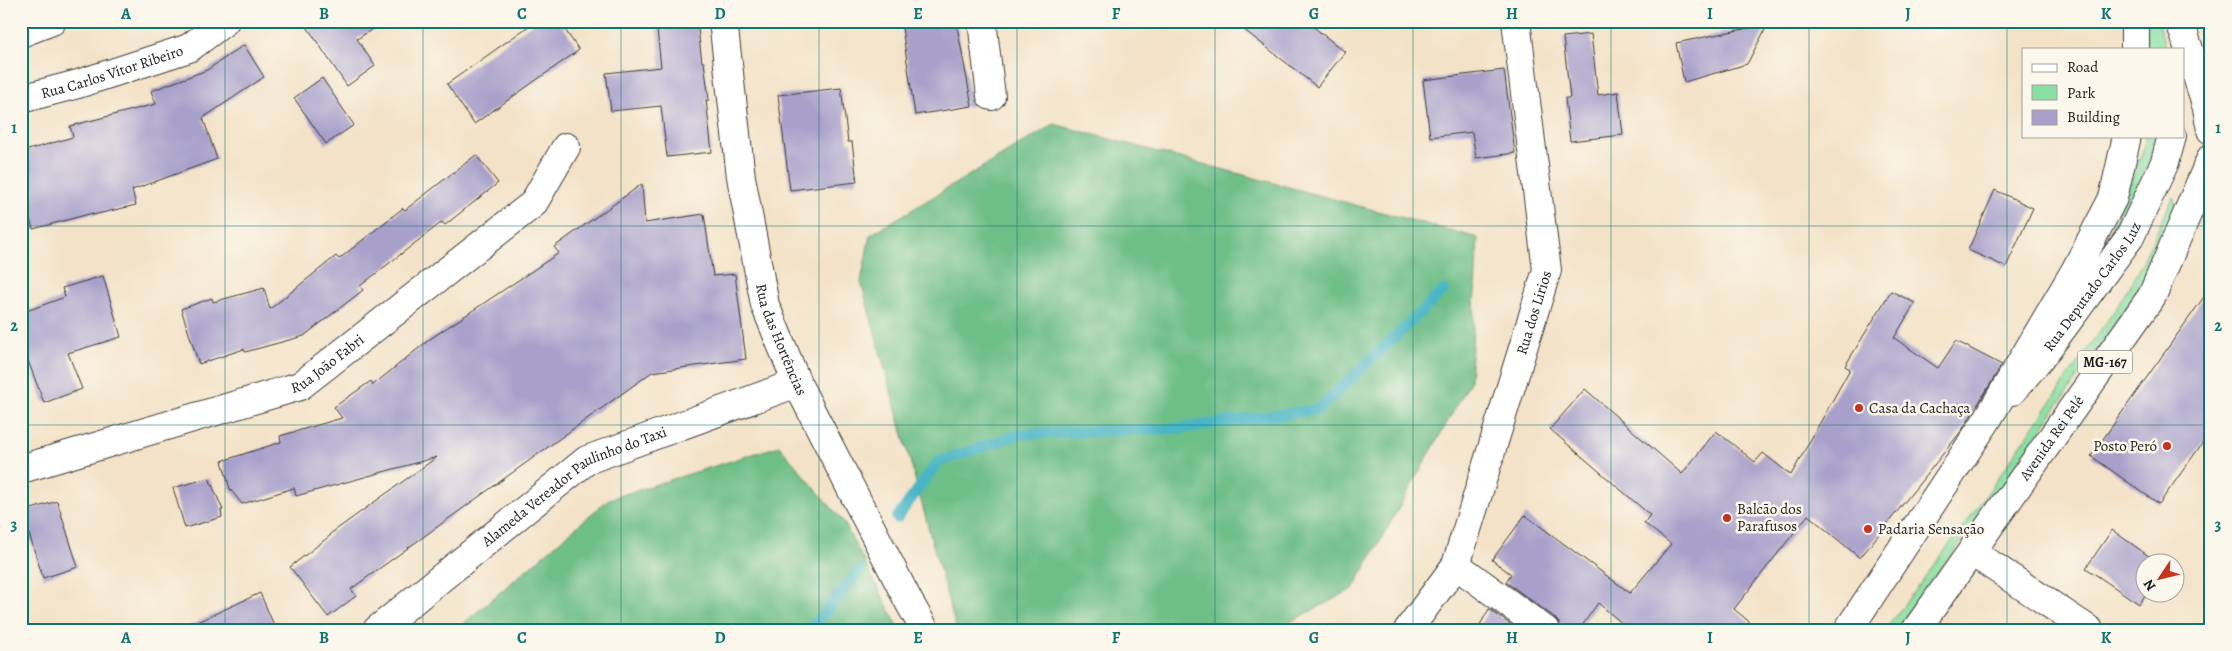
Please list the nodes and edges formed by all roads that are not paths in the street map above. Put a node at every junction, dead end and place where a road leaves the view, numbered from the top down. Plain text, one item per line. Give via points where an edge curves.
1 (52, 21) edge
2 (226, 21) edge
3 (723, 21) edge
4 (982, 21) edge
5 (1516, 21) edge
6 (2135, 21) edge
7 (2180, 21) edge
8 (21, 33) edge
9 (2187, 47) edge
10 (2135, 48) edge
11 (991, 96) dead end
12 (21, 99) edge
13 (2211, 130) edge
14 (2127, 138) edge
15 (2171, 138) edge
16 (566, 147) dead end
17 (2210, 164) edge
18 (797, 383) junction
19 (1987, 420) junction
20 (21, 469) edge
21 (1972, 552) junction
22 (1456, 565) junction
23 (377, 630) edge
24 (925, 630) edge
25 (1408, 630) edge
26 (1545, 630) edge
27 (1848, 630) edge
28 (1916, 630) edge
29 (2089, 630) edge

1 - 8 street
2 - 12 street, Rua Carlos Vítor Ribeiro via 189,48
3 - 18 street, Rua das Hortências via 741,177 764,305
4 - 11 street
5 - 22 street, Rua dos Lirios via 1547,270
6 - 10 street
7 - 9 street
9 - 13 street
14 - 19 street via 2113,198 2076,269
15 - 19 street, Rua Deputado Carlos Luz via 2165,162 2130,237 2039,360
16 - 20 street, Rua João Fabri via 533,204 300,386
17 - 21 street, Avenida Rei Pelé / MG-167 via 2152,296
18 - 23 street, Alameda Vereador Paulinho do Taxi via 587,460
18 - 24 street, Rua das Hortências
19 - 27 street
21 - 28 street, Avenida Rei Pelé / MG-167
21 - 29 street
22 - 25 street, Rua dos Lirios
22 - 26 street

